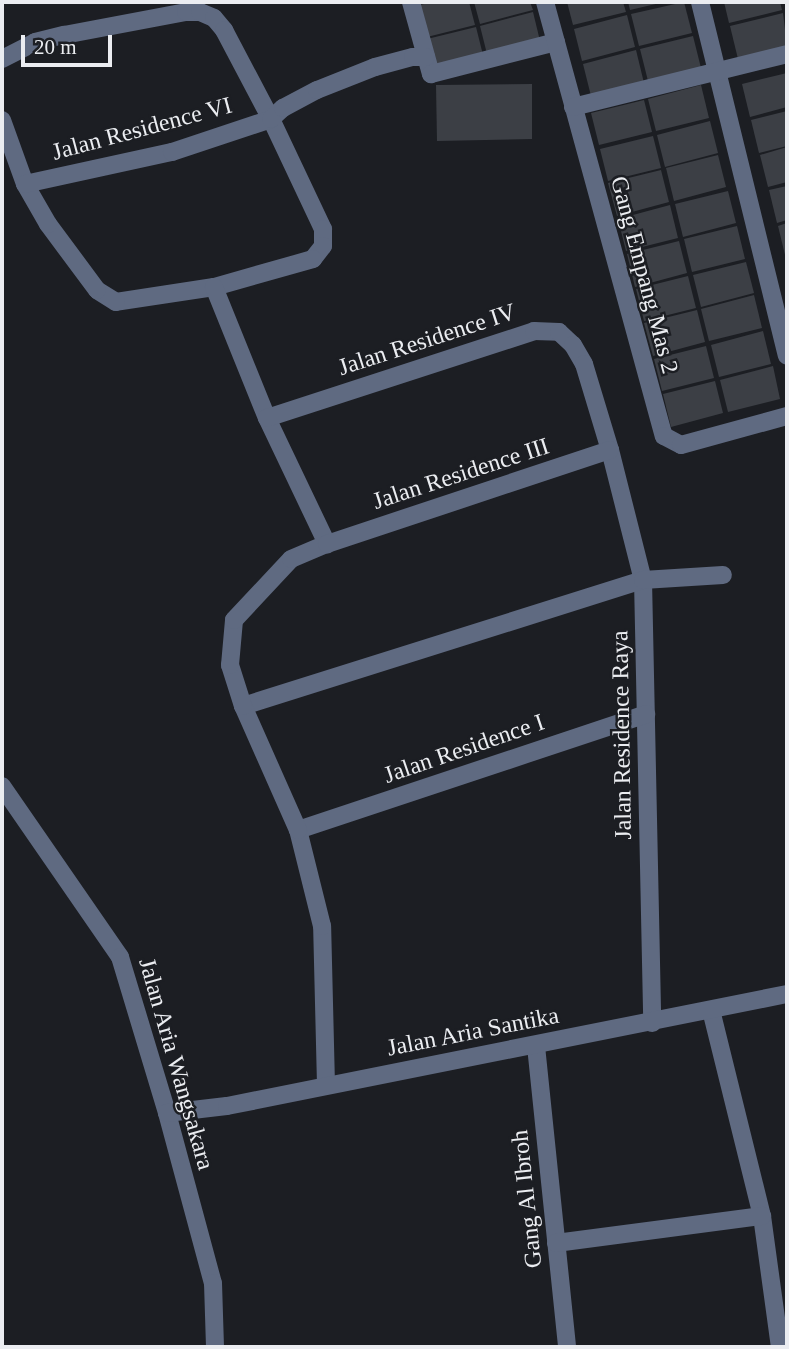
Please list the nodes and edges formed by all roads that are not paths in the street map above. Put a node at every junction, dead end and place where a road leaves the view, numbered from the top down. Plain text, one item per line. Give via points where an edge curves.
1 (411, 2) edge
2 (545, 2) edge
3 (700, 2) edge
4 (556, 42) junction
5 (787, 54) edge
6 (426, 57) junction
7 (2, 59) edge
8 (718, 72) junction
9 (573, 107) junction
10 (271, 119) junction
11 (2, 120) edge
12 (25, 184) junction
13 (214, 287) junction
14 (787, 355) edge
15 (787, 416) edge
16 (267, 418) junction
17 (610, 450) junction
18 (327, 544) junction
19 (723, 575) dead end
20 (643, 580) junction
21 (243, 706) junction
22 (646, 714) junction
23 (2, 786) edge
24 (298, 831) junction
25 (787, 994) edge
26 (711, 1010) junction
27 (652, 1023) junction
28 (536, 1046) junction
29 (326, 1085) junction
30 (167, 1114) junction
31 (762, 1216) junction
32 (556, 1243) junction
33 (215, 1347) edge
34 (566, 1347) edge
35 (780, 1347) edge

1 - 6 street
2 - 4 street, Gang Empang Mas 2
3 - 8 street
4 - 6 street via 431,74
4 - 9 street, Gang Empang Mas 2
5 - 8 street
6 - 10 street, Jalan Residence VI via 375,67 317,90
7 - 10 street via 35,42 64,35 200,12 214,18 224,30
8 - 9 street
8 - 14 street
9 - 15 street, Gang Empang Mas 2 via 664,436 681,445
10 - 12 street, Jalan Residence VI via 172,152
10 - 13 street via 323,229 323,246 313,258
11 - 12 street
12 - 13 street via 48,224 105,298 127,302
13 - 16 street
16 - 17 street, Jalan Residence IV via 547,330 559,332 584,364
16 - 18 street
17 - 18 street, Jalan Residence III
17 - 20 street, Jalan Residence Raya
18 - 21 street, Jalan Residence III via 291,559 234,620 230,665
19 - 20 street
20 - 21 street
20 - 22 street, Jalan Residence Raya
21 - 24 street, Jalan Residence III
22 - 24 street, Jalan Residence I
22 - 27 street, Jalan Residence Raya
23 - 30 street, Jalan Aria Wangsakara via 120,957
24 - 29 street, Jalan Residence III via 322,926
25 - 26 street, Jalan Aria Santika
26 - 27 street, Jalan Aria Santika
26 - 31 street
27 - 28 street, Jalan Aria Santika
28 - 29 street, Jalan Aria Santika
28 - 32 street, Gang Al Ibroh
29 - 30 street, Jalan Aria Santika
30 - 33 street, Jalan Aria Wangsakara via 212,1283
31 - 32 street
31 - 35 street
32 - 34 street, Gang Al Ibroh

